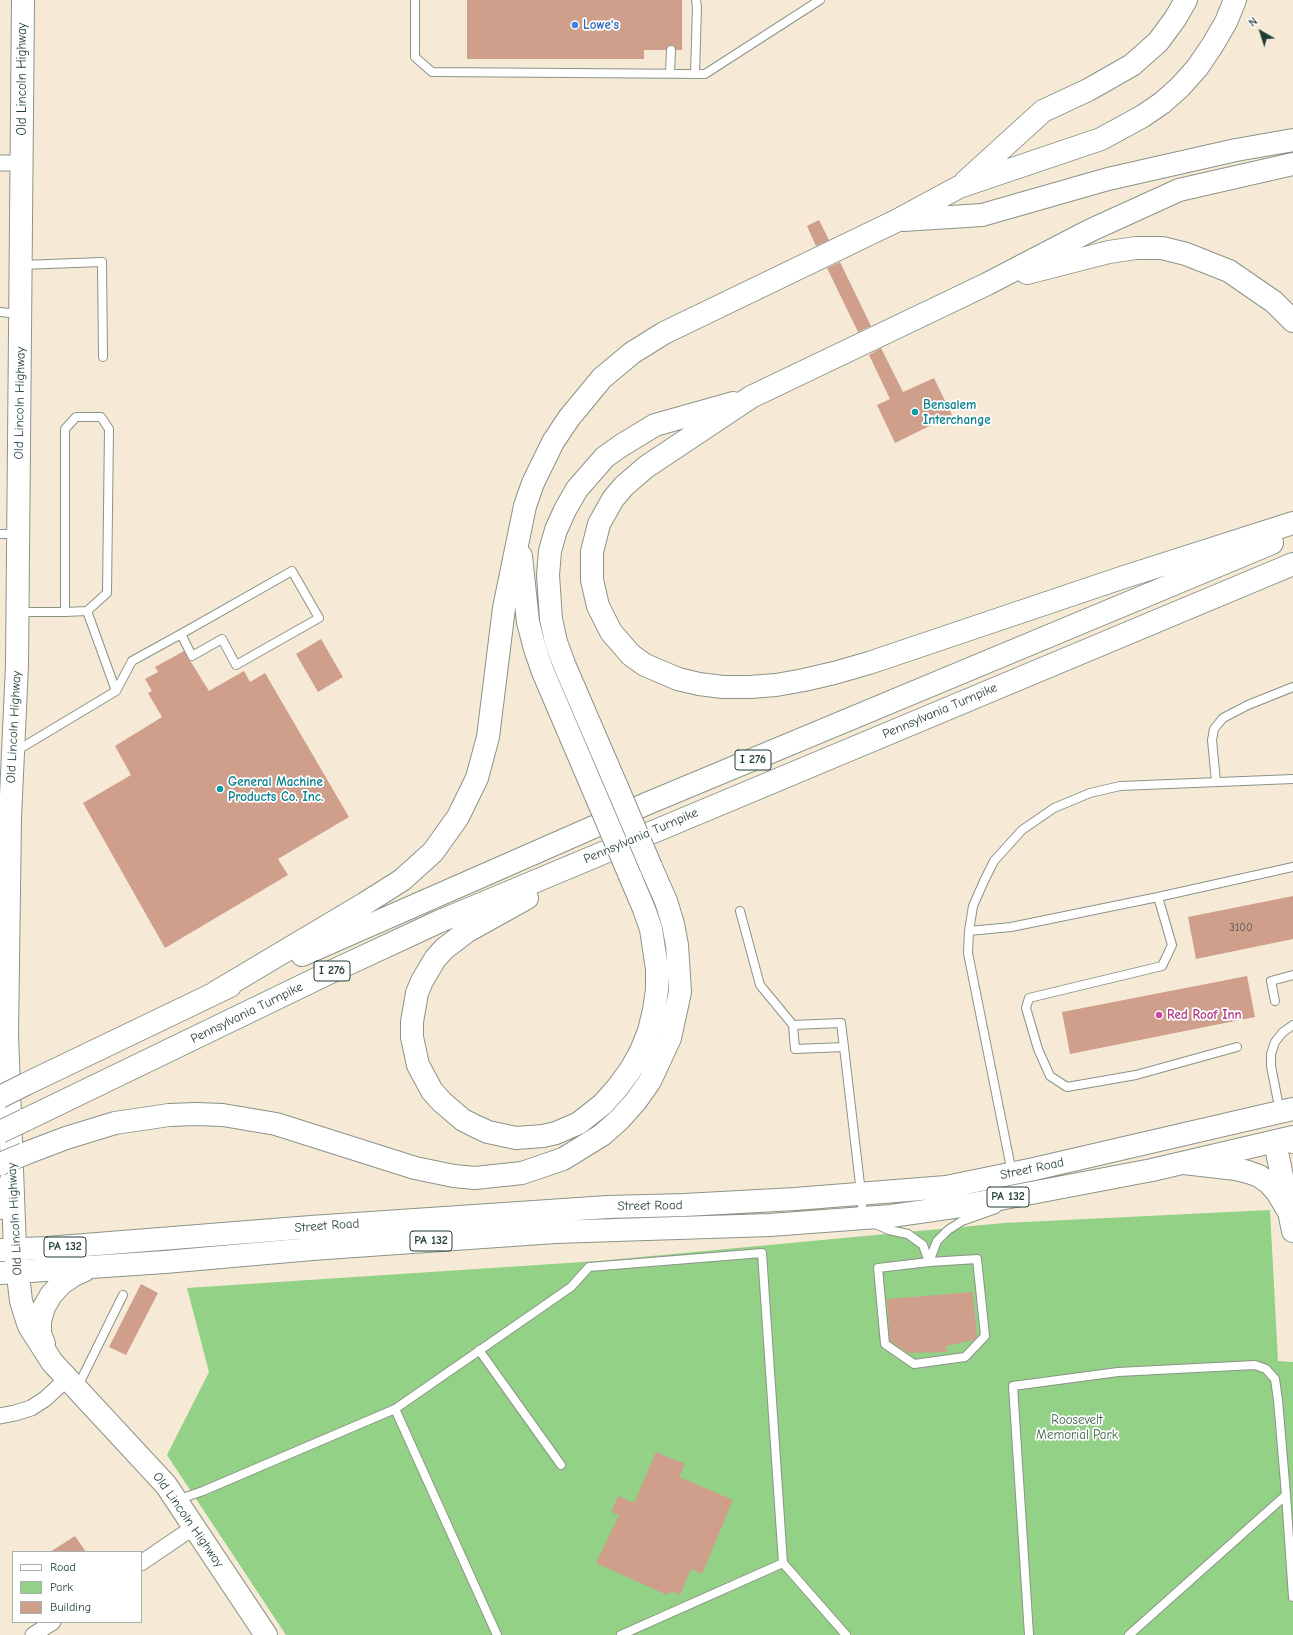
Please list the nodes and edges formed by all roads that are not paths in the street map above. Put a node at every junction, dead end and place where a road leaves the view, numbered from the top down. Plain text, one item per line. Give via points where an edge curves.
1 (23, 0) edge
2 (415, 0) edge
3 (696, 0) edge
4 (820, 0) edge
5 (1186, 0) edge
6 (1235, 0) edge
7 (671, 50) dead end
8 (670, 74) junction
9 (695, 74) junction
10 (1293, 140) edge
11 (0, 163) edge
12 (22, 163) junction
13 (1293, 164) edge
14 (959, 187) junction
15 (896, 221) junction
16 (21, 265) junction
17 (987, 284) junction
18 (10, 313) edge
19 (1293, 321) edge
20 (103, 357) dead end
21 (751, 397) junction
22 (1293, 523) edge
23 (519, 529) junction
24 (9, 534) edge
25 (1293, 534) edge
26 (1293, 564) edge
27 (87, 611) junction
28 (17, 612) junction
29 (66, 612) junction
30 (181, 634) junction
31 (1293, 687) edge
32 (116, 691) junction
33 (13, 753) junction
34 (1293, 779) edge
35 (1216, 782) junction
36 (644, 835) junction
37 (1293, 867) edge
38 (1158, 897) junction
39 (740, 911) dead end
40 (969, 931) junction
41 (4, 937) edge
42 (1293, 975) edge
43 (216, 992) junction
44 (1275, 1001) dead end
45 (793, 1025) junction
46 (1293, 1025) edge
47 (844, 1047) junction
48 (1237, 1047) dead end
49 (0, 1097) edge
50 (1287, 1111) edge
51 (0, 1132) edge
52 (1288, 1140) edge
53 (1184, 1163) junction
54 (6, 1170) edge
55 (1012, 1173) junction
56 (861, 1193) junction
57 (1013, 1196) junction
58 (0, 1208) edge
59 (863, 1219) junction
60 (1291, 1222) edge
61 (8, 1249) edge
62 (928, 1262) junction
63 (94, 1267) junction
64 (8, 1273) edge
65 (123, 1295) dead end
66 (479, 1350) junction
67 (50, 1358) junction
68 (71, 1383) junction
69 (395, 1409) junction
70 (0, 1416) edge
71 (561, 1465) dead end
72 (1286, 1495) junction
73 (177, 1501) junction
74 (194, 1527) junction
75 (142, 1562) edge
76 (783, 1563) junction
77 (1293, 1597) edge
78 (51, 1623) edge
79 (263, 1633) edge
80 (33, 1635) edge
81 (497, 1635) edge
82 (621, 1635) edge
83 (846, 1635) edge
84 (1029, 1635) edge
85 (1129, 1635) edge

1 - 12 main road, Old Lincoln Highway
2 - 8 lane via 414,57 432,72
3 - 9 lane
4 - 9 lane via 705,74
5 - 14 main road via 1158,42 1132,64 1088,90 1043,111
6 - 14 main road via 1212,46 1197,68 1174,92 1143,116 1101,139
7 - 8 lane
8 - 9 lane
10 - 15 main road via 1108,179 982,215
11 - 12 street
12 - 16 main road, Old Lincoln Highway
13 - 17 main road via 1179,190 1089,231
14 - 15 main road
15 - 23 main road via 664,333 617,364 584,398 553,442 533,483
16 - 18 main road, Old Lincoln Highway
16 - 20 lane via 102,262
17 - 19 main road via 1109,252 1162,248 1192,256 1229,271 1274,302
17 - 21 main road
18 - 24 main road, Old Lincoln Highway
21 - 22 main road via 634,476 613,499 599,524 595,538 592,580 598,606 611,632 645,665 678,679 723,687 750,687 776,685 834,673
21 - 54 main road, bridge via 667,421 639,434 605,457 577,489 556,530 550,552 550,618 556,642 666,901 677,945 680,992 670,1038 650,1081 619,1120 602,1135 563,1159 522,1173 475,1178 415,1168 276,1124 223,1115 196,1114 115,1123 24,1154
23 - 36 main road, bridge via 528,622 535,649 543,672 596,796 630,876 644,909 655,948 657,983 649,1031 631,1069 618,1087 579,1123 556,1133 516,1138 488,1132 463,1120 432,1091 418,1066 412,1037 413,1008 428,969 444,949 466,932
23 - 43 main road via 504,608 488,737 477,778 458,817 433,852 402,880
24 - 28 main road, Old Lincoln Highway
25 - 43 main road, Pennsylvania Turnpike / I 276 via 646,804
26 - 36 main road, Pennsylvania Turnpike / I 276
27 - 29 lane
27 - 29 lane via 107,593 109,429 102,417 76,418 65,429
27 - 32 lane
28 - 29 lane
28 - 33 main road, Old Lincoln Highway
30 - 30 lane via 292,571 320,618 236,665 222,639 192,656
30 - 32 lane via 132,661
31 - 35 lane via 1248,705 1223,718 1218,724 1212,740
32 - 33 lane
33 - 41 main road, Old Lincoln Highway
34 - 35 lane
35 - 40 lane via 1120,786 1090,793 1054,808 1022,830 994,861 973,906
36 - 51 main road, Pennsylvania Turnpike / I 276, bridge via 438,922 336,969
37 - 38 lane
38 - 40 lane via 1011,927
38 - 48 lane via 1172,945 1162,966 1029,998 1026,1008 1038,1049 1050,1076 1067,1087 1136,1075
39 - 45 lane via 760,985
40 - 55 lane via 968,953
41 - 54 main road, Old Lincoln Highway via 7,1035
42 - 44 lane via 1271,981
43 - 49 main road, Pennsylvania Turnpike / I 276, bridge
45 - 47 lane via 841,1023
45 - 47 lane via 795,1049
46 - 50 lane via 1275,1042 1271,1054 1271,1066
47 - 56 lane
50 - 52 main road
50 - 55 main road, Street Road / PA 132
52 - 53 main road, Street Road / PA 132
52 - 60 main road
53 - 57 main road, Street Road / PA 132
53 - 60 main road via 1236,1169 1259,1176 1277,1192
54 - 58 main road via 5,1200
54 - 61 main road, Old Lincoln Highway
55 - 56 main road, Street Road / PA 132 via 946,1187
56 - 59 lane
56 - 61 main road, Street Road / PA 132 via 787,1200 592,1208
57 - 59 main road, Street Road / PA 132
57 - 62 lane via 995,1210 962,1221 948,1230 937,1241
59 - 62 lane via 889,1230 908,1234 923,1245
59 - 63 main road, Street Road / PA 132 via 770,1225 555,1232
61 - 64 main road, Old Lincoln Highway
62 - 62 lane via 878,1268 886,1344 914,1364 965,1357 985,1336 977,1259
63 - 64 main road, Street Road / PA 132
63 - 67 main road via 74,1275 61,1284 44,1307 40,1333
64 - 67 main road, Old Lincoln Highway via 29,1326
65 - 68 lane
66 - 69 lane
66 - 71 lane
66 - 76 lane via 571,1287 589,1268 762,1253
67 - 68 main road, Old Lincoln Highway
68 - 70 street via 57,1388 31,1408
68 - 73 main road, Old Lincoln Highway via 132,1446
69 - 73 lane
69 - 81 lane
72 - 77 lane
72 - 84 lane via 1275,1379 1266,1369 1255,1365 1118,1372 1013,1386
72 - 85 lane
73 - 74 main road, Old Lincoln Highway
74 - 75 street
74 - 79 main road, Old Lincoln Highway
76 - 82 lane
76 - 83 lane
78 - 80 street

